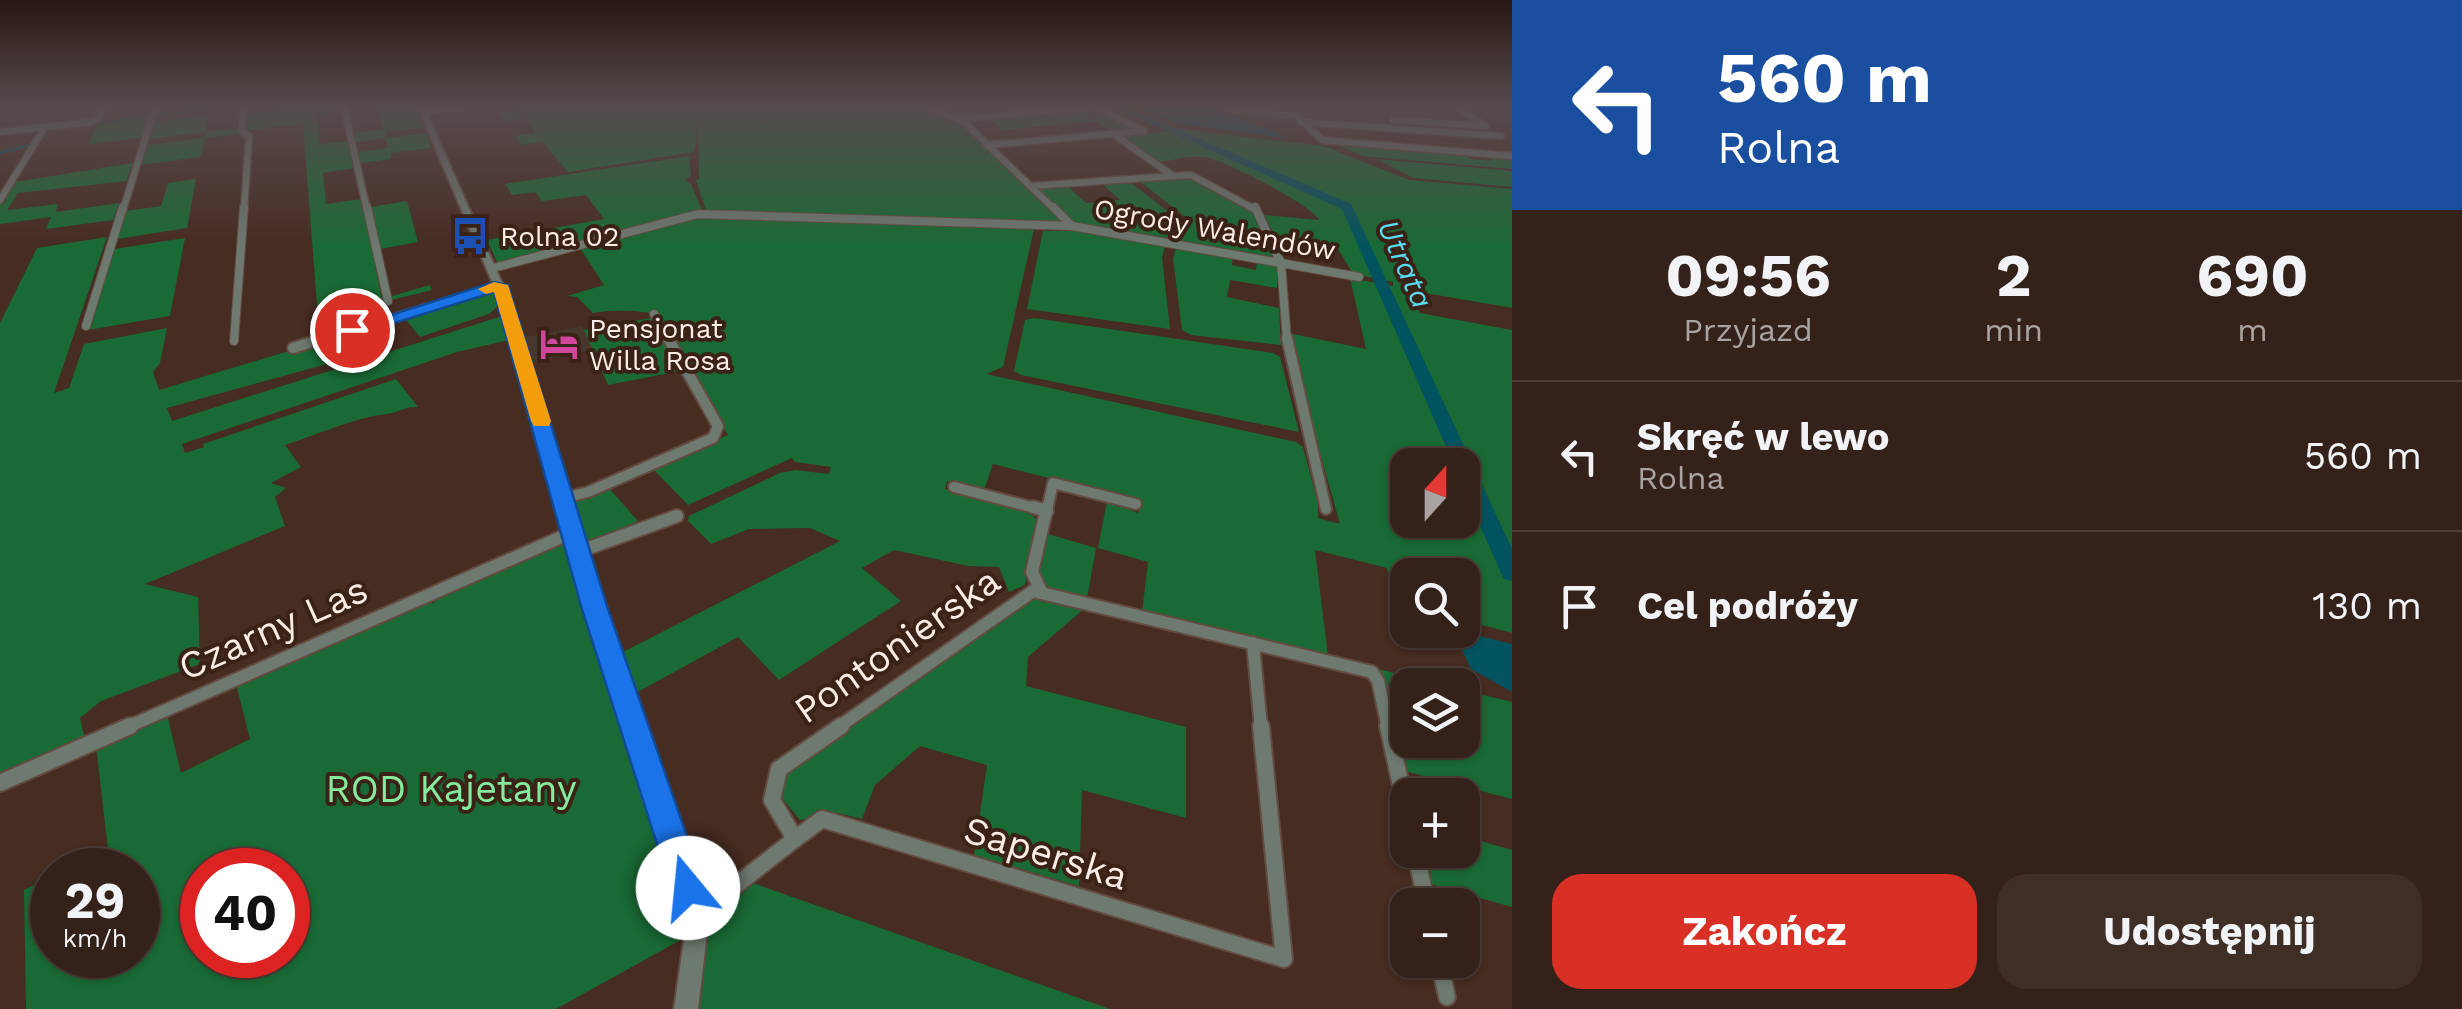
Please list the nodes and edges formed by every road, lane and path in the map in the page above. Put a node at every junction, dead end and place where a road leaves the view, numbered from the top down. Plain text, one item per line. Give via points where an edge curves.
1 (28, 154) edge
2 (140, 154) edge
3 (248, 154) edge
4 (355, 154) edge
5 (442, 154) edge
6 (998, 154) edge
7 (1142, 154) edge
8 (1172, 176) junction
9 (1031, 186) junction
10 (0, 200) edge
11 (1072, 226) junction
12 (1281, 263) junction
13 (493, 268) junction
14 (1359, 277) dead end
15 (500, 285) junction
16 (388, 300) dead end
17 (654, 314) dead end
18 (86, 326) dead end
19 (234, 342) dead end
20 (292, 348) dead end
21 (954, 486) dead end
22 (564, 498) junction
23 (1136, 504) dead end
24 (1326, 508) dead end
25 (1046, 511) junction
26 (677, 516) dead end
27 (572, 532) junction
28 (578, 552) junction
29 (1042, 592) junction
30 (1252, 643) junction
31 (1399, 778) edge
32 (0, 783) edge
33 (796, 839) junction
34 (693, 912) junction
35 (1442, 978) edge
36 (1447, 997) dead end
37 (686, 1009) edge

1 - 10 street
2 - 18 street
3 - 19 street
4 - 16 street
5 - 13 street
6 - 9 street, Ogrody Walendów
7 - 8 street
8 - 9 street
8 - 12 street via 1191,175 1254,206
9 - 11 street, Ogrody Walendów
11 - 12 street, Ogrody Walendów
11 - 13 street via 694,214
12 - 14 street, Ogrody Walendów
12 - 24 street via 1288,352
13 - 15 street
15 - 20 street
15 - 22 street
17 - 22 street via 717,432
21 - 25 street
22 - 27 street
23 - 25 street via 1053,483
25 - 29 street via 1032,572
26 - 28 street
27 - 28 street
27 - 32 street, Czarny Las
28 - 34 street
29 - 30 street, Pontonierska
29 - 33 street, Pontonierska via 1024,593 779,769 772,800
30 - 31 street, Pontonierska via 1372,672
30 - 33 street, Saperska via 1284,959 822,819
33 - 34 street
34 - 37 street via 696,948
35 - 36 street

